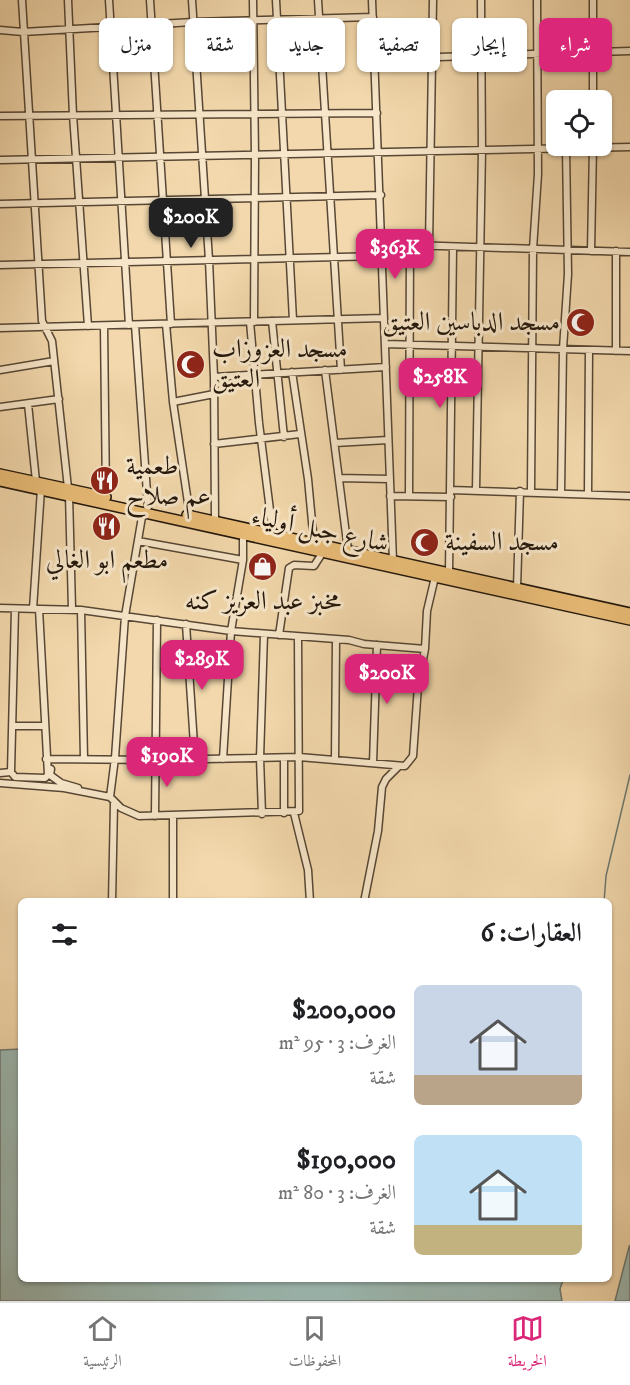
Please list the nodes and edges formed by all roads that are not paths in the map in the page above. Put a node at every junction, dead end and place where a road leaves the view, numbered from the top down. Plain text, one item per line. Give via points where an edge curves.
1 (22, 0) edge
2 (68, 0) edge
3 (109, 0) edge
4 (150, 0) edge
5 (192, 0) edge
6 (253, 0) edge
7 (276, 0) edge
8 (318, 0) edge
9 (372, 0) edge
10 (433, 0) edge
11 (481, 0) edge
12 (537, 0) edge
13 (593, 0) edge
14 (319, 17) junction
15 (373, 17) joint
16 (110, 18) edge
17 (151, 18) edge
18 (193, 18) edge
19 (254, 18) edge
20 (276, 18) edge
21 (298, 18) edge
22 (433, 18) edge
23 (481, 18) edge
24 (593, 18) edge
25 (99, 28) edge
26 (0, 30) edge
27 (69, 30) junction
28 (23, 32) junction
29 (630, 51) edge
30 (612, 52) edge
31 (527, 53) edge
32 (537, 53) junction
33 (113, 72) edge
34 (154, 72) edge
35 (196, 72) edge
36 (255, 72) edge
37 (279, 72) edge
38 (376, 72) edge
39 (432, 72) edge
40 (481, 72) edge
41 (594, 72) edge
42 (593, 90) edge
43 (282, 113) junction
44 (326, 113) junction
45 (377, 113) junction
46 (157, 114) junction
47 (198, 114) junction
48 (255, 114) junction
49 (73, 115) junction
50 (116, 115) junction
51 (0, 116) edge
52 (28, 116) junction
53 (612, 147) edge
54 (630, 147) edge
55 (536, 148) junction
56 (546, 148) edge
57 (430, 150) junction
58 (482, 150) junction
59 (380, 152) junction
60 (327, 154) junction
61 (284, 155) junction
62 (255, 156) junction
63 (566, 156) edge
64 (593, 156) edge
65 (201, 157) junction
66 (119, 158) junction
67 (161, 158) junction
68 (75, 159) junction
69 (0, 160) edge
70 (32, 160) junction
71 (381, 195) junction
72 (331, 197) junction
73 (288, 198) junction
74 (255, 199) junction
75 (122, 201) junction
76 (204, 201) junction
77 (78, 202) junction
78 (164, 202) junction
79 (34, 203) junction
80 (0, 204) edge
81 (381, 244) junction
82 (410, 245) junction
83 (429, 245) junction
84 (453, 247) junction
85 (479, 247) junction
86 (533, 249) junction
87 (566, 249) junction
88 (591, 251) junction
89 (616, 251) junction
90 (630, 252) edge
91 (382, 256) junction
92 (333, 257) junction
93 (291, 258) junction
94 (255, 259) junction
95 (209, 260) junction
96 (126, 262) junction
97 (166, 262) junction
98 (82, 263) junction
99 (0, 265) edge
100 (38, 265) junction
101 (384, 318) junction
102 (337, 319) junction
103 (293, 320) junction
104 (272, 321) junction
105 (252, 322) junction
106 (211, 323) junction
107 (168, 324) junction
108 (132, 325) junction
109 (104, 326) junction
110 (45, 327) junction
111 (88, 327) junction
112 (0, 328) edge
113 (385, 344) junction
114 (411, 344) junction
115 (452, 346) junction
116 (479, 347) junction
117 (532, 348) junction
118 (563, 349) junction
119 (589, 350) junction
120 (616, 351) junction
121 (630, 351) edge
122 (54, 361) junction
123 (386, 367) junction
124 (0, 370) edge
125 (325, 370) junction
126 (342, 370) junction
127 (278, 372) junction
128 (292, 372) junction
129 (255, 373) junction
130 (214, 377) junction
131 (214, 394) junction
132 (59, 399) junction
133 (172, 402) junction
134 (28, 404) junction
135 (0, 407) edge
136 (300, 434) junction
137 (284, 437) junction
138 (261, 439) junction
139 (388, 440) junction
140 (335, 443) junction
141 (214, 444) junction
142 (0, 474) edge
143 (339, 478) junction
144 (389, 479) junction
145 (0, 481) edge
146 (38, 485) junction
147 (476, 490) junction
148 (520, 491) junction
149 (68, 492) junction
150 (531, 492) junction
151 (561, 492) junction
152 (588, 493) junction
153 (451, 494) junction
154 (390, 496) junction
155 (409, 496) junction
156 (630, 496) edge
157 (106, 497) junction
158 (146, 509) junction
159 (176, 516) junction
160 (190, 516) junction
161 (215, 521) junction
162 (243, 534) junction
163 (273, 534) junction
164 (138, 541) junction
165 (314, 543) junction
166 (348, 550) junction
167 (323, 552) junction
168 (243, 560) junction
169 (393, 561) junction
170 (449, 573) junction
171 (435, 577) junction
172 (517, 588) junction
173 (0, 608) edge
174 (15, 609) junction
175 (36, 609) junction
176 (72, 609) junction
177 (81, 610) junction
178 (630, 613) edge
179 (125, 616) junction
180 (157, 620) junction
181 (630, 620) edge
182 (186, 624) junction
183 (231, 631) junction
184 (264, 634) junction
185 (279, 635) junction
186 (298, 638) junction
187 (336, 640) junction
188 (377, 645) junction
189 (425, 650) junction
190 (13, 726) junction
191 (45, 726) junction
192 (299, 757) junction
193 (115, 758) junction
194 (260, 758) junction
195 (284, 758) junction
196 (48, 759) junction
197 (84, 759) junction
198 (224, 759) junction
199 (156, 760) junction
200 (195, 760) junction
201 (334, 760) junction
202 (373, 763) junction
203 (398, 767) junction
204 (11, 772) junction
205 (0, 773) edge
206 (0, 783) edge
207 (86, 792) junction
208 (112, 800) junction
209 (284, 813) junction
210 (294, 813) junction
211 (262, 814) junction
212 (155, 816) junction
213 (173, 816) junction
214 (112, 898) edge
215 (173, 898) edge
216 (310, 898) edge
217 (365, 898) edge

1 - 28 street
2 - 27 street
3 - 16 street
4 - 17 street
5 - 18 street
6 - 19 street
7 - 20 street
8 - 14 street
9 - 15 street
10 - 22 street
11 - 23 street
12 - 32 street
13 - 24 street
14 - 15 street
14 - 21 street
14 - 44 street
25 - 27 street
26 - 28 street
27 - 28 street
27 - 49 street
28 - 52 street
29 - 30 street
31 - 32 street
32 - 55 street
33 - 50 street
34 - 46 street
35 - 47 street
36 - 48 street
37 - 43 street
38 - 45 street
39 - 57 street
40 - 58 street
41 - 42 street
43 - 44 street
43 - 48 street
43 - 61 street
44 - 45 street
44 - 60 street
45 - 59 street
46 - 47 street
46 - 50 street
46 - 67 street
47 - 48 street
47 - 65 street
48 - 62 street
49 - 50 street
49 - 52 street
49 - 68 street
50 - 66 street
51 - 52 street
52 - 70 street
53 - 54 street
55 - 56 street
55 - 58 street
55 - 86 street
57 - 58 street
57 - 59 street
57 - 83 street
58 - 85 street
59 - 60 street
59 - 71 street
60 - 61 street
60 - 72 street
61 - 62 street
61 - 73 street
62 - 65 street
62 - 74 street
63 - 87 street
64 - 88 street
65 - 67 street
65 - 76 street
66 - 67 street
66 - 68 street
66 - 75 street
67 - 78 street
68 - 70 street
68 - 77 street
69 - 70 street
70 - 79 street
71 - 72 street
71 - 81 street
72 - 73 street
72 - 92 street
73 - 74 street
73 - 93 street
74 - 76 street
74 - 94 street
75 - 77 street
75 - 78 street
75 - 96 street
76 - 78 street
76 - 95 street
77 - 79 street
77 - 98 street
78 - 97 street
79 - 80 street
79 - 100 street
81 - 82 street
81 - 91 street
82 - 83 street
82 - 114 street
83 - 84 street
84 - 85 street
84 - 115 street
85 - 86 street
85 - 116 street
86 - 87 street
86 - 117 street
87 - 88 street
87 - 118 street
88 - 89 street
89 - 90 street
89 - 120 street
91 - 92 street
91 - 101 street
92 - 93 street
92 - 102 street
93 - 94 street
93 - 103 street
94 - 95 street
94 - 105 street
95 - 97 street
95 - 106 street
96 - 97 street
96 - 98 street
96 - 108 street
97 - 107 street
98 - 100 street
98 - 111 street
99 - 100 street
100 - 110 street
101 - 102 street
101 - 113 street
102 - 103 street
102 - 126 street
103 - 104 street
104 - 105 street
104 - 127 street
105 - 106 street
105 - 129 street
106 - 107 street
106 - 130 street
107 - 108 street
107 - 133 street
108 - 109 street
108 - 158 street
109 - 111 street
109 - 157 street
110 - 111 street
110 - 112 street
110 - 122 street via 51,337
113 - 114 street
113 - 123 street
114 - 115 street
114 - 155 street
115 - 116 street
115 - 153 street
116 - 117 street
116 - 147 street
117 - 118 street
117 - 150 street
118 - 119 street
118 - 151 street
119 - 120 street
119 - 152 street
120 - 121 street
122 - 124 street
122 - 132 street
123 - 126 street
123 - 139 street
125 - 126 street
125 - 128 street
125 - 140 street
127 - 128 street
127 - 129 street
127 - 137 street
128 - 136 street
129 - 130 street
129 - 138 street
130 - 131 street
131 - 133 street
131 - 141 street
132 - 134 street
132 - 149 street
133 - 160 street
134 - 135 street
134 - 146 street
136 - 137 street
136 - 165 street
137 - 138 street
138 - 141 street
138 - 163 street
139 - 140 street
139 - 144 street
140 - 143 street
141 - 161 street
142 - 146 main road, شارع جبل أولياء
143 - 144 street
143 - 166 street
144 - 154 street
145 - 146 main road, شارع جبل أولياء
146 - 149 main road, شارع جبل أولياء
146 - 175 street
147 - 148 street
147 - 153 street
148 - 150 street
148 - 172 street
149 - 157 main road, شارع جبل أولياء
149 - 158 main road, شارع جبل أولياء
149 - 176 street
150 - 151 street
151 - 152 street
152 - 156 street
153 - 155 street
153 - 170 street
154 - 155 street
154 - 169 street
157 - 158 main road, شارع جبل أولياء
158 - 159 main road, شارع جبل أولياء
158 - 164 street
159 - 160 main road, شارع جبل أولياء
159 - 162 main road, شارع جبل أولياء
160 - 161 main road, شارع جبل أولياء
161 - 163 main road, شارع جبل أولياء
162 - 167 main road, شارع جبل أولياء
162 - 168 street
163 - 165 main road, شارع جبل أولياء
164 - 168 street
164 - 179 street
165 - 166 main road, شارع جبل أولياء
166 - 169 main road, شارع جبل أولياء
167 - 171 main road, شارع جبل أولياء
167 - 185 street via 314,566 289,568
168 - 183 street
169 - 170 main road, شارع جبل أولياء
170 - 172 main road, شارع جبل أولياء
171 - 181 main road, شارع جبل أولياء
171 - 189 street via 427,611
172 - 178 main road, شارع جبل أولياء
173 - 174 street
174 - 175 street
174 - 190 street
175 - 176 street
175 - 191 street
176 - 177 street
177 - 179 street
177 - 197 street
179 - 180 street
179 - 193 street
180 - 182 street
180 - 199 street
182 - 183 street
182 - 200 street
183 - 184 street
183 - 198 street
184 - 185 street
184 - 194 street
185 - 186 street
186 - 187 street
186 - 192 street
187 - 188 street
187 - 201 street
188 - 189 street
188 - 202 street
189 - 203 street via 413,756 405,766
190 - 191 street
190 - 204 street
191 - 196 street
192 - 195 street
192 - 201 street
192 - 210 street via 300,807
193 - 197 street
193 - 199 street
193 - 208 street
194 - 195 street
194 - 198 street
194 - 211 street
195 - 209 street
196 - 197 street
196 - 204 street via 45,778 15,777
196 - 207 street via 50,775 55,780
198 - 200 street
199 - 200 street
199 - 212 street
201 - 202 street
202 - 203 street
203 - 217 street via 382,787
204 - 205 street
206 - 207 street
207 - 208 street
208 - 212 street via 128,812
208 - 214 street
209 - 210 street
209 - 211 street
210 - 216 street via 308,870
211 - 213 street
212 - 213 street
213 - 215 street

